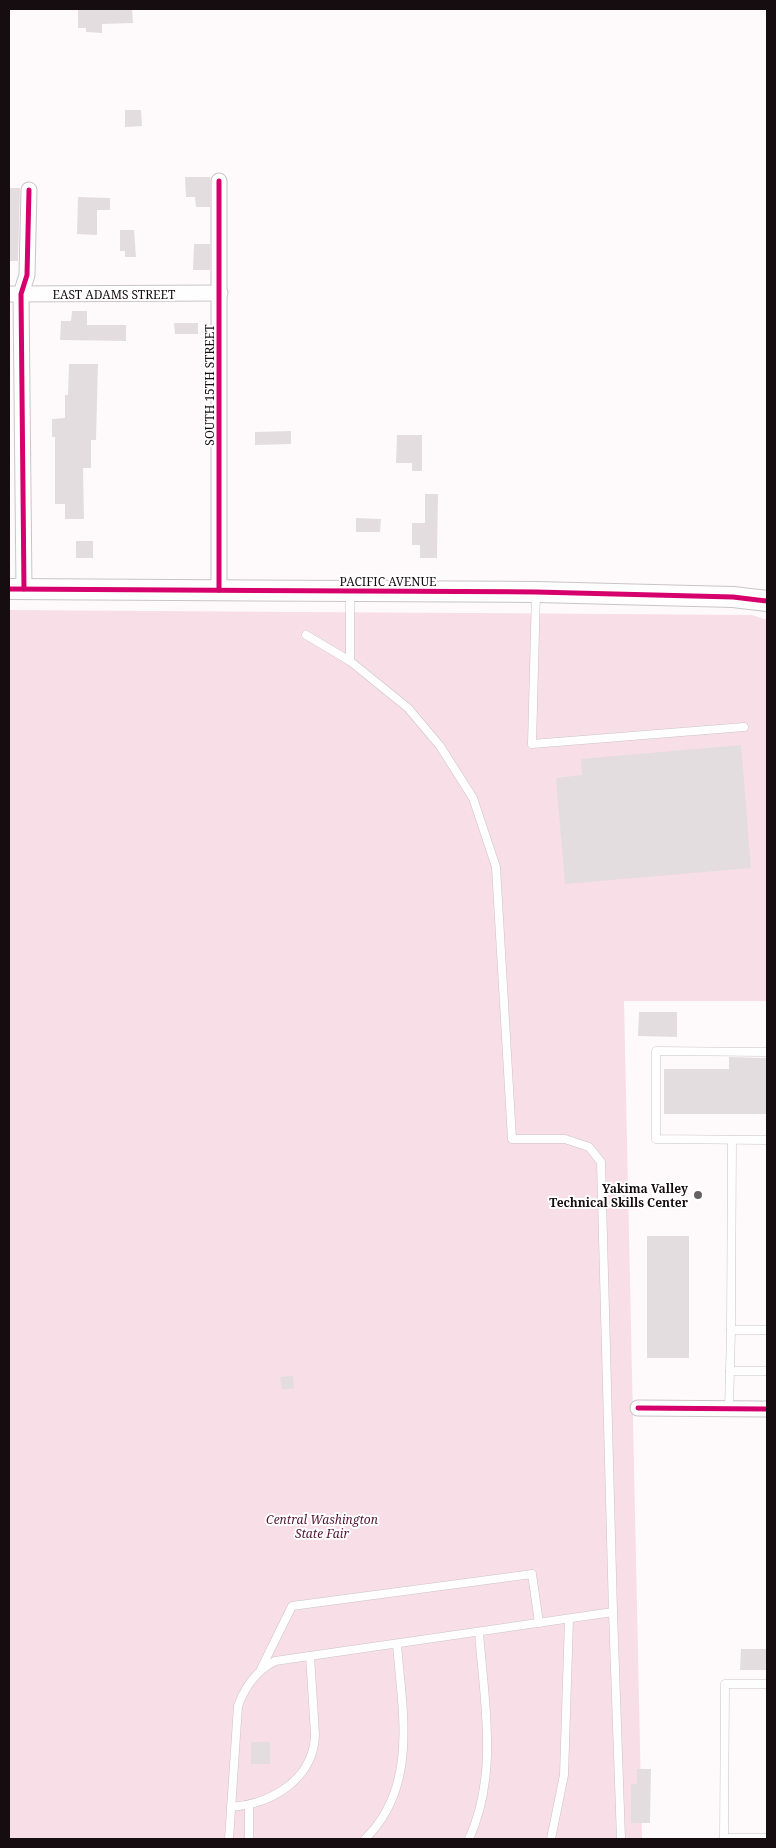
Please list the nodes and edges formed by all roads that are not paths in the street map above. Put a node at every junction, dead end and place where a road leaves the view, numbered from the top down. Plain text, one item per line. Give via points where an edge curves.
1 (219, 181) dead end
2 (29, 190) dead end
3 (15, 294) edge
4 (220, 294) junction
5 (17, 589) edge
6 (219, 590) junction
7 (350, 591) junction
8 (536, 592) junction
9 (767, 601) edge
10 (306, 634) dead end
11 (350, 661) junction
12 (744, 727) dead end
13 (767, 1052) edge
14 (732, 1140) junction
15 (767, 1140) edge
16 (731, 1330) junction
17 (767, 1330) edge
18 (730, 1371) junction
19 (767, 1371) edge
20 (638, 1408) dead end
21 (729, 1408) junction
22 (767, 1409) edge
23 (612, 1612) junction
24 (569, 1619) junction
25 (539, 1623) junction
26 (479, 1632) junction
27 (398, 1644) junction
28 (310, 1656) junction
29 (260, 1671) junction
30 (767, 1684) edge
31 (249, 1805) junction
32 (231, 1807) junction
33 (767, 1838) edge
34 (229, 1839) edge
35 (249, 1839) edge
36 (365, 1839) edge
37 (469, 1839) edge
38 (550, 1839) edge
39 (622, 1839) edge

1 - 4 street, SOUTH 15TH STREET
2 - 3 street via 27,275
3 - 4 street, EAST ADAMS STREET
3 - 5 street
4 - 6 street, SOUTH 15TH STREET
5 - 6 street, PACIFIC AVENUE
6 - 7 street, PACIFIC AVENUE
7 - 8 street, PACIFIC AVENUE
7 - 11 lane
8 - 9 street, PACIFIC AVENUE via 733,597
8 - 12 lane via 532,744
10 - 11 lane
11 - 23 lane via 408,708 440,746 473,798 496,867 512,1139 565,1139 589,1147 601,1162
13 - 14 lane via 656,1051 656,1139
14 - 15 lane
14 - 16 lane
16 - 17 lane
16 - 18 lane
18 - 19 lane
18 - 21 lane
20 - 21 street
21 - 22 street
23 - 24 lane
23 - 39 lane
24 - 25 lane
24 - 38 lane via 566,1761
25 - 26 lane
25 - 29 lane via 532,1574 292,1606
26 - 27 lane
26 - 37 lane via 488,1755 484,1794
27 - 28 lane
27 - 36 lane via 405,1742 402,1770 388,1810
28 - 29 lane via 275,1661
28 - 31 lane via 316,1734 311,1757 289,1786 268,1799
29 - 32 lane via 247,1686 238,1706
30 - 33 lane via 725,1684 724,1838
31 - 32 lane
31 - 35 lane
32 - 34 lane

